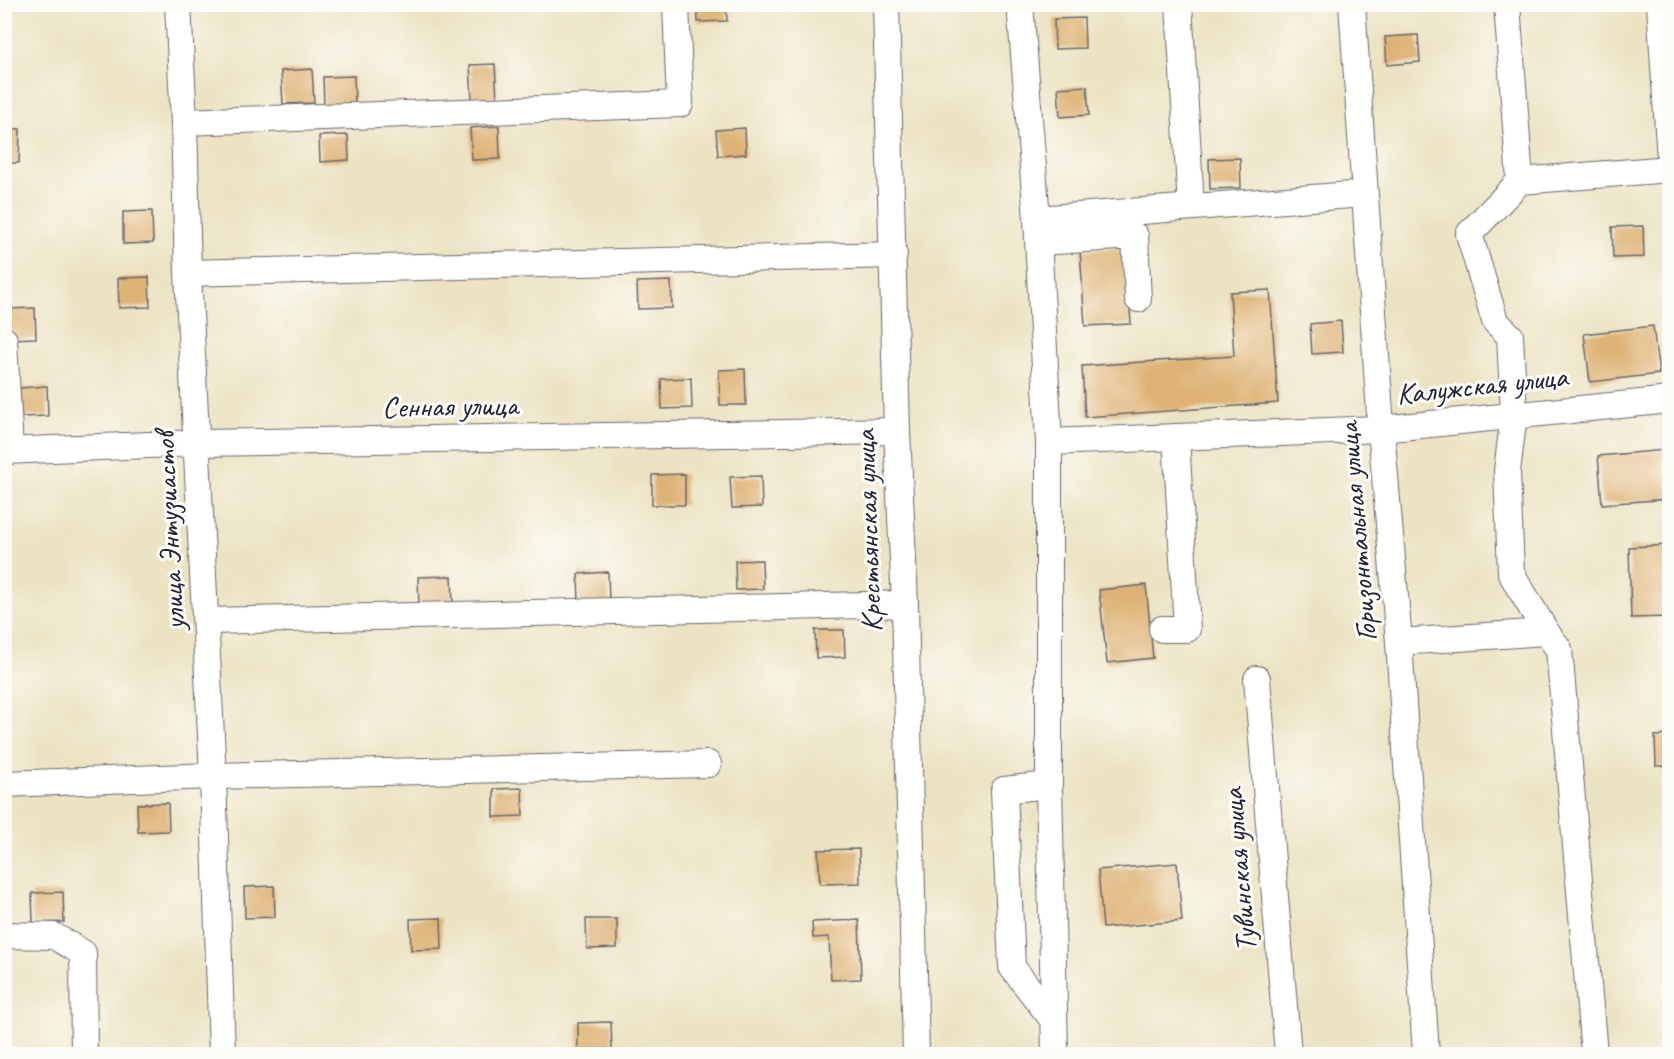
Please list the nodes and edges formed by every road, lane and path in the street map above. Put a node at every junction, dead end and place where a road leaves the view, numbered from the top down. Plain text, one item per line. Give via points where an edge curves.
1 (178, 4) edge
2 (676, 4) edge
3 (886, 4) edge
4 (1020, 4) edge
5 (1179, 4) edge
6 (1352, 4) edge
7 (1507, 4) edge
8 (1660, 4) edge
9 (184, 122) junction
10 (1670, 160) edge
11 (1670, 169) edge
12 (1520, 182) junction
13 (1364, 194) junction
14 (1191, 207) junction
15 (1037, 230) junction
16 (894, 255) junction
17 (188, 273) junction
18 (1138, 299) dead end
19 (4, 340) edge
20 (1670, 400) edge
21 (1514, 415) junction
22 (1381, 429) junction
23 (897, 431) junction
24 (1176, 437) junction
25 (1049, 442) junction
26 (198, 443) junction
27 (7, 451) edge
28 (906, 604) junction
29 (207, 621) junction
30 (1162, 629) dead end
31 (1546, 632) junction
32 (1399, 642) junction
33 (1257, 680) dead end
34 (708, 764) dead end
35 (213, 776) junction
36 (4, 783) edge
37 (1049, 785) junction
38 (4, 935) edge
39 (1054, 1021) junction
40 (84, 1054) edge
41 (222, 1054) edge
42 (916, 1054) edge
43 (1055, 1054) edge
44 (1288, 1054) edge
45 (1426, 1054) edge
46 (1594, 1054) edge

1 - 9 street, улица Энтузиастов
2 - 9 street via 680,104
3 - 16 street, Крестьянская улица
4 - 15 street
5 - 14 street
6 - 13 street, Горизонтальная улица
7 - 12 street
8 - 10 street
9 - 17 street, улица Энтузиастов
11 - 12 street
12 - 21 street via 1469,234 1495,321 1510,336
13 - 14 street
13 - 22 street, Горизонтальная улица
14 - 15 street
15 - 18 street via 1135,236
15 - 25 street
16 - 17 street
16 - 23 street, Крестьянская улица
17 - 26 street, улица Энтузиастов
19 - 27 street
20 - 21 street, Калужская улица
21 - 22 street, Калужская улица
21 - 31 street via 1507,471 1510,573
22 - 24 street, Калужская улица
22 - 32 street, Горизонтальная улица
23 - 26 street, Сенная улица
23 - 28 street, Крестьянская улица
24 - 25 street, Калужская улица
24 - 30 street via 1186,629
25 - 37 street
26 - 27 street, Сенная улица
26 - 29 street, улица Энтузиастов
28 - 29 street
28 - 42 street, Крестьянская улица
29 - 35 street, улица Энтузиастов
31 - 32 street
31 - 46 street via 1559,649
32 - 45 street, Горизонтальная улица
33 - 44 street, Тувинская улица
34 - 35 street
35 - 36 street
35 - 41 street, улица Энтузиастов
37 - 39 street
37 - 39 street via 1004,790 1012,968
38 - 40 street via 54,936 83,953
39 - 43 street

